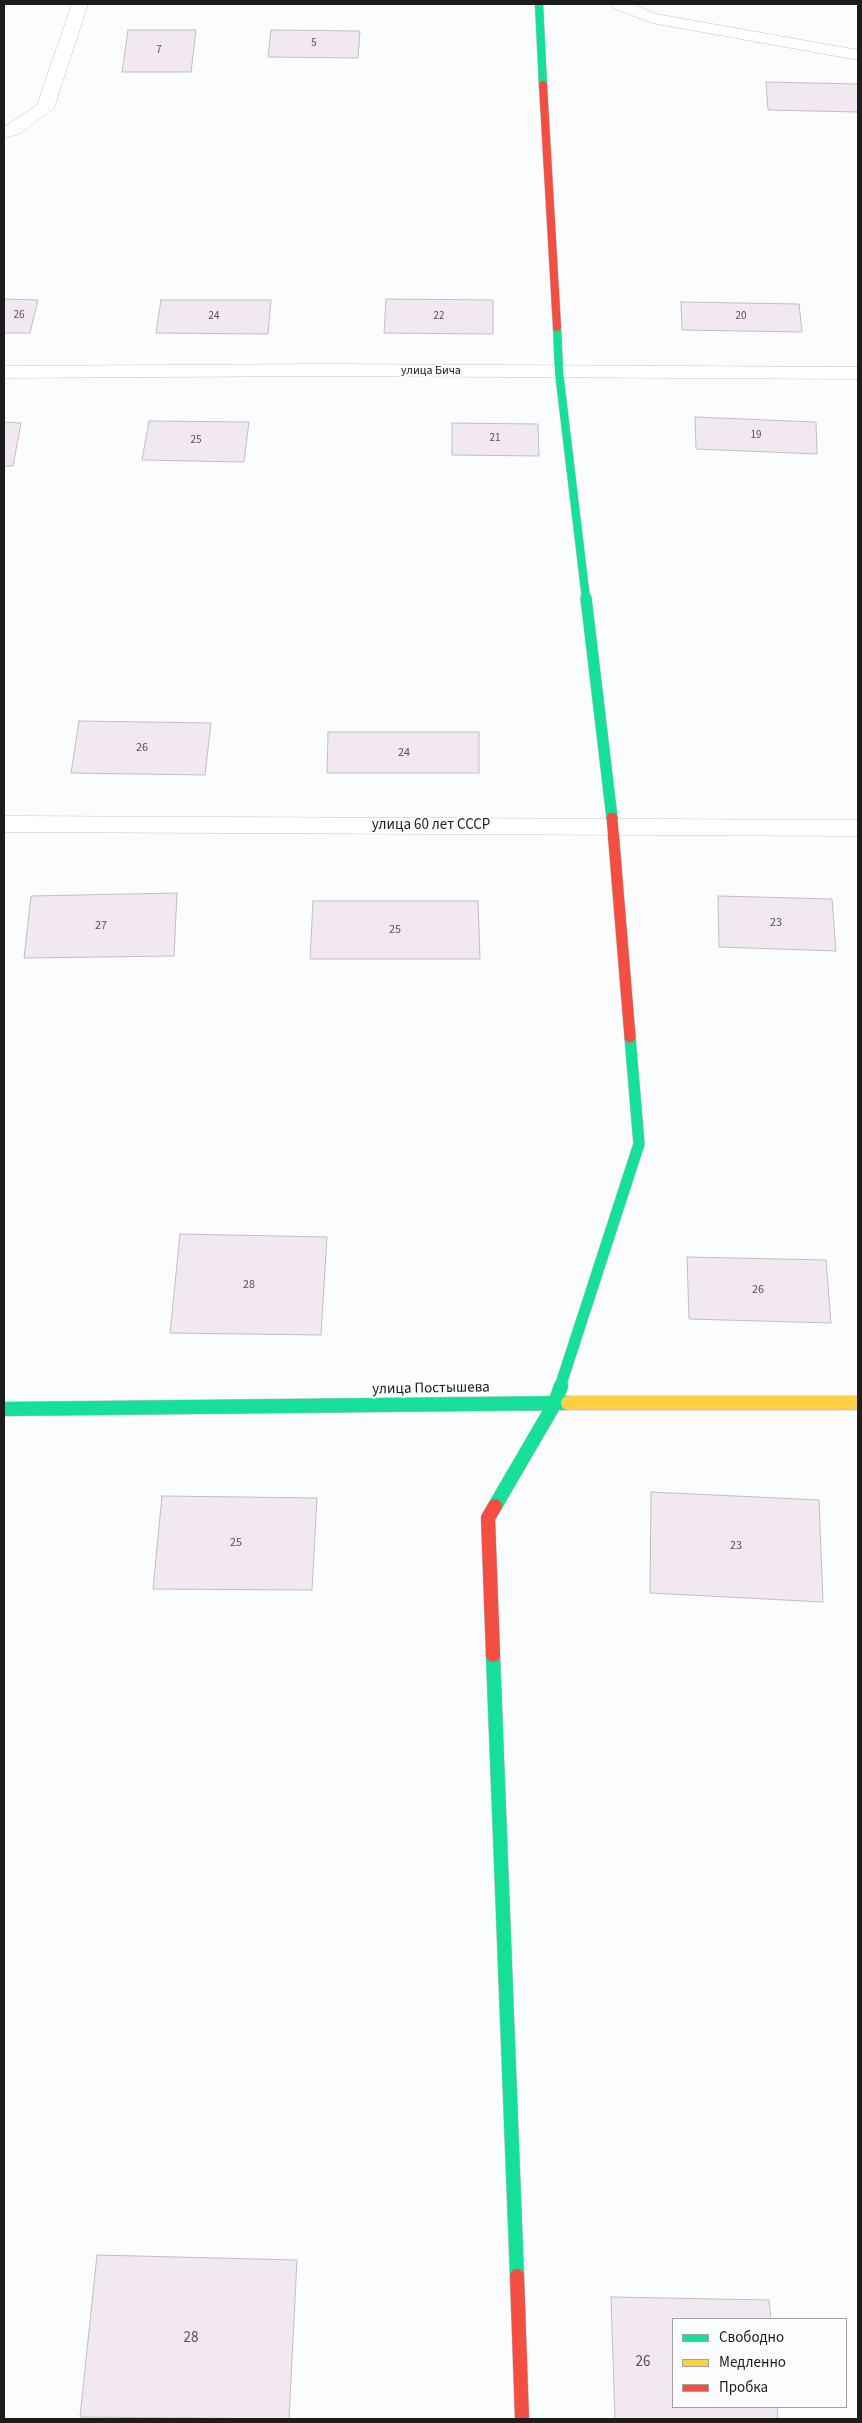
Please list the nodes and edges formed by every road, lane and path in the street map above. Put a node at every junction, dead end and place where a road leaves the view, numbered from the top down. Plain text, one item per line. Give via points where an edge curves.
1 (80, 4) edge
2 (539, 4) edge
3 (619, 4) edge
4 (858, 55) edge
5 (4, 133) edge
6 (4, 372) edge
7 (559, 372) junction
8 (858, 373) edge
9 (4, 824) edge
10 (613, 827) junction
11 (858, 828) edge
12 (555, 1403) junction
13 (858, 1403) edge
14 (4, 1409) edge
15 (522, 2419) edge

1 - 5 street via 45,108
2 - 7 street
3 - 4 street via 652,18
6 - 7 street, улица Бича
7 - 8 street, улица Бича
7 - 10 street
9 - 10 street, улица 60 лет СССР
10 - 11 street, улица 60 лет СССР
10 - 12 street via 640,1144
12 - 13 street, улица Постышева
12 - 14 street, улица Постышева
12 - 15 street via 488,1518

